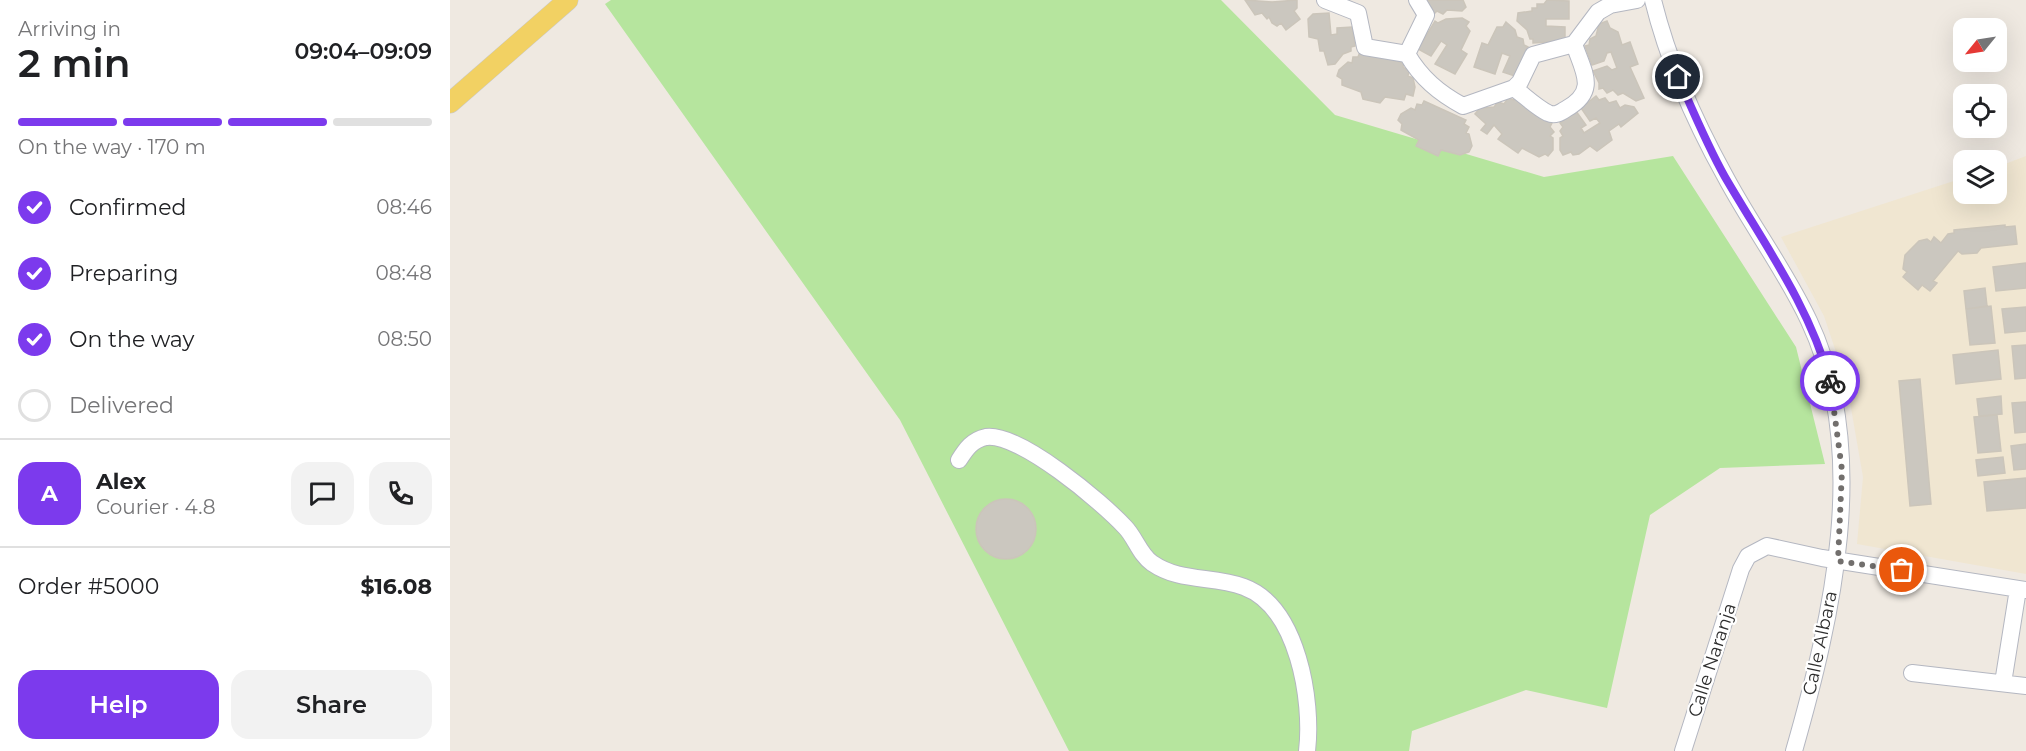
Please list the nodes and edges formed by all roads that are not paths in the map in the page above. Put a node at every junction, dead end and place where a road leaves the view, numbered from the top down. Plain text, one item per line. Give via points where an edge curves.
1 (568, 0) edge
2 (1325, 0) edge
3 (1365, 0) edge
4 (1417, 0) edge
5 (1637, 0) edge
6 (1653, 0) edge
7 (1350, 10) junction
8 (1574, 44) junction
9 (1407, 54) junction
10 (1514, 88) junction
11 (450, 103) edge
12 (959, 460) dead end
13 (1838, 561) junction
14 (2022, 589) edge
15 (1912, 673) dead end
16 (2003, 683) junction
17 (2026, 686) edge
18 (1307, 751) edge
19 (1683, 751) edge
20 (1794, 751) edge

1 - 11 main road
2 - 7 street
3 - 7 street
4 - 9 street via 1426,15
5 - 8 street via 1610,5 1598,12
6 - 13 street, Calle Albara via 1666,52 1704,135 1791,286 1822,351 1833,394 1842,470
7 - 9 street via 1358,13 1365,47
8 - 10 street via 1533,55
8 - 10 street via 1587,89 1572,106 1559,114 1549,113
9 - 10 street via 1419,74 1463,106
12 - 18 street via 969,444 987,437 1008,441 1082,487 1127,529 1149,561 1173,576 1245,587 1274,609 1297,648 1306,700
13 - 14 street
13 - 19 street, Calle Naranja via 1767,546 1748,556
13 - 20 street, Calle Albara
14 - 16 street
15 - 16 street
16 - 17 street

